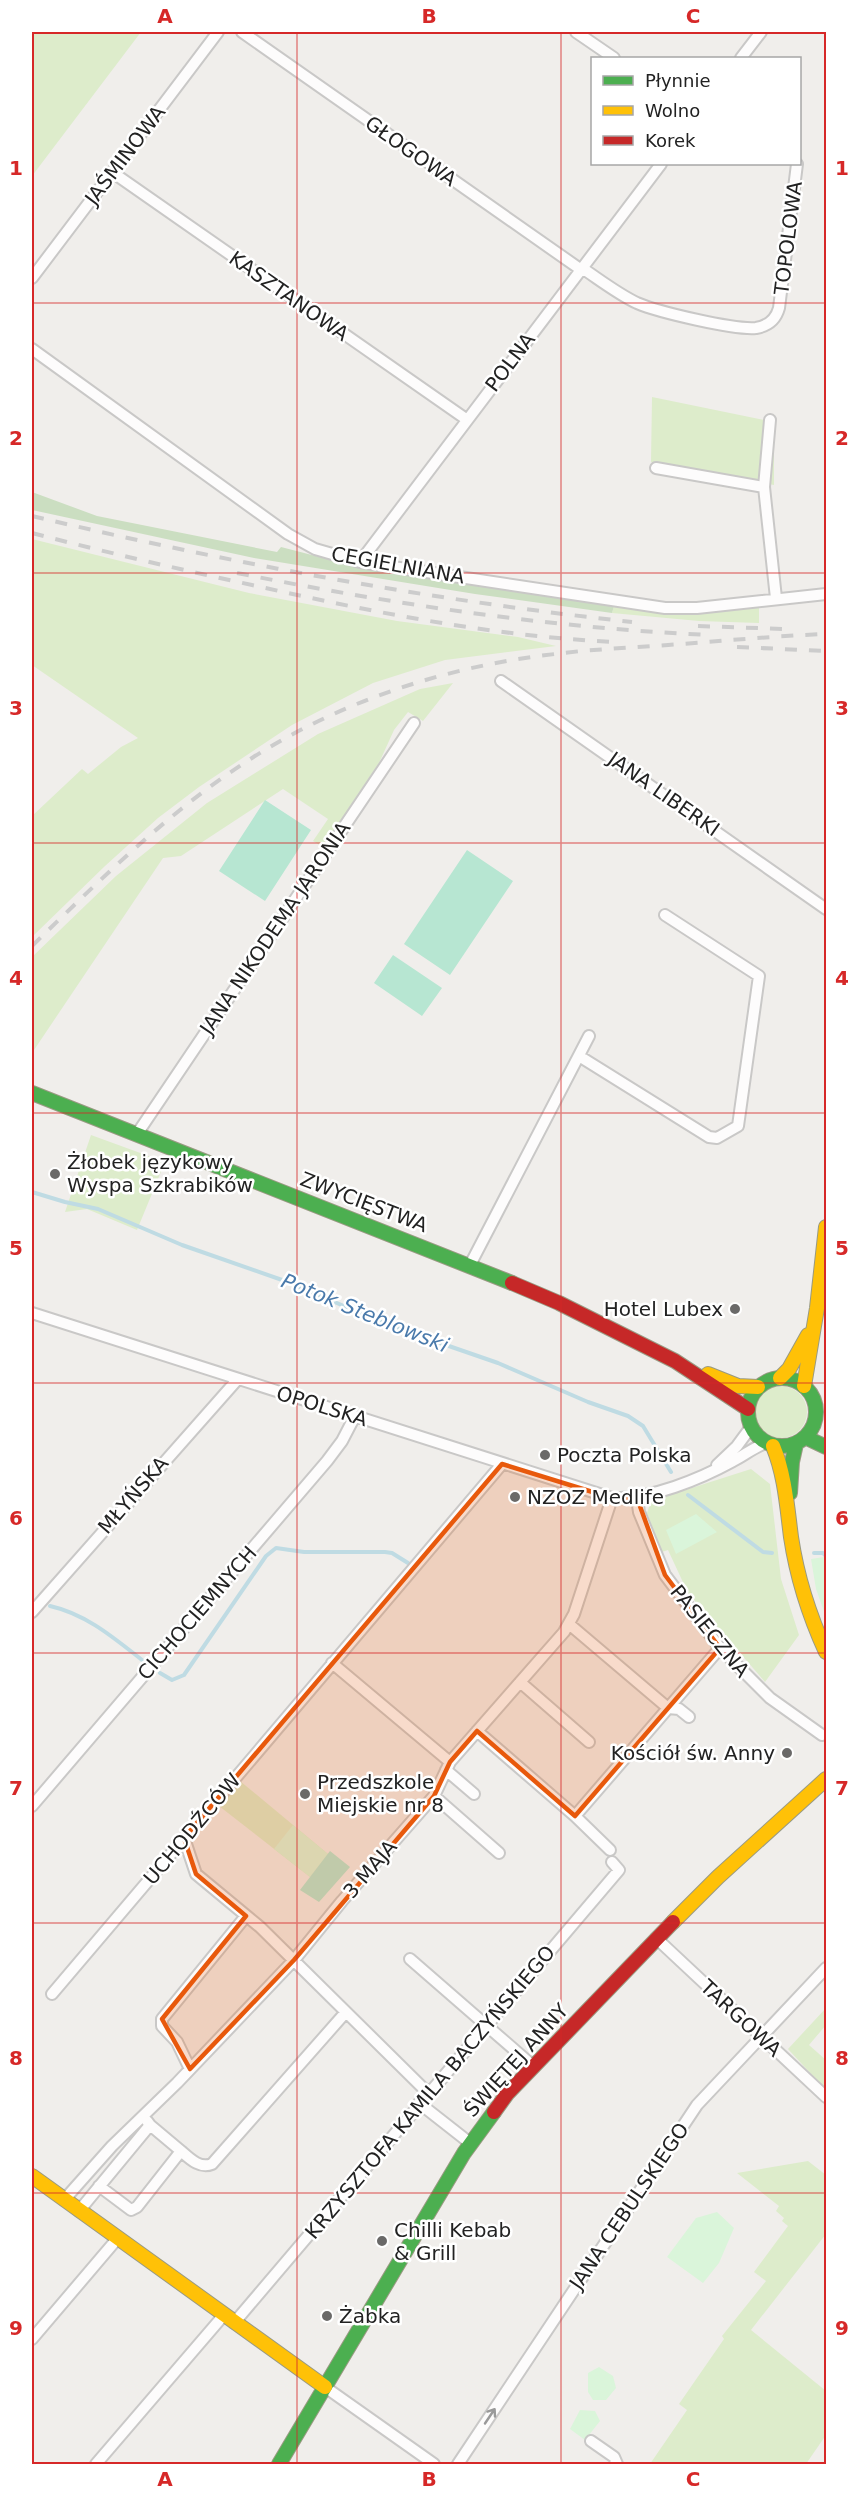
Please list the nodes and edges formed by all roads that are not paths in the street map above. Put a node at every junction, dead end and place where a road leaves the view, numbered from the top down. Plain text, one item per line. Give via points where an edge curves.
1 (218, 32) edge
2 (242, 32) edge
3 (576, 32) edge
4 (761, 32) edge
5 (613, 57) edge
6 (742, 57) edge
7 (660, 165) edge
8 (796, 165) edge
9 (112, 172) junction
10 (581, 269) junction
11 (32, 278) edge
12 (32, 349) edge
13 (466, 419) junction
14 (770, 420) dead end
15 (656, 468) dead end
16 (764, 487) junction
17 (360, 562) junction
18 (826, 594) edge
19 (776, 598) junction
20 (501, 681) dead end
21 (414, 723) dead end
22 (826, 909) edge
23 (666, 915) dead end
24 (589, 1036) dead end
25 (579, 1056) junction
26 (32, 1093) edge
27 (137, 1134) junction
28 (826, 1227) edge
29 (470, 1265) junction
30 (32, 1313) edge
31 (813, 1325) junction
32 (675, 1361) junction
33 (780, 1378) junction
34 (237, 1380) junction
35 (804, 1386) junction
36 (758, 1388) junction
37 (748, 1409) junction
38 (355, 1416) junction
39 (751, 1427) junction
40 (801, 1441) junction
41 (770, 1444) junction
42 (826, 1447) edge
43 (502, 1464) junction
44 (708, 1472) junction
45 (612, 1498) junction
46 (637, 1498) junction
47 (789, 1522) junction
48 (36, 1599) edge
49 (32, 1612) edge
50 (569, 1624) junction
51 (720, 1648) junction
52 (826, 1652) edge
53 (332, 1663) junction
54 (520, 1682) junction
55 (668, 1708) junction
56 (689, 1717) dead end
57 (477, 1731) junction
58 (822, 1735) dead end
59 (588, 1742) dead end
60 (448, 1766) junction
61 (826, 1779) edge
62 (826, 1787) edge
63 (474, 1794) dead end
64 (811, 1794) junction
65 (434, 1796) junction
66 (32, 1806) edge
67 (575, 1816) junction
68 (184, 1838) junction
69 (499, 1853) dead end
70 (246, 1916) junction
71 (656, 1938) junction
72 (410, 1959) dead end
73 (294, 1960) junction
74 (826, 1968) edge
75 (52, 1994) dead end
76 (346, 2012) junction
77 (486, 2025) junction
78 (763, 2037) junction
79 (533, 2066) junction
80 (190, 2069) junction
81 (428, 2093) junction
82 (826, 2097) edge
83 (419, 2103) junction
84 (147, 2120) junction
85 (470, 2143) junction
86 (181, 2151) junction
87 (32, 2176) edge
88 (99, 2186) junction
89 (64, 2200) junction
90 (79, 2211) junction
91 (117, 2239) junction
92 (229, 2319) junction
93 (32, 2339) edge
94 (325, 2387) junction
95 (591, 2441) dead end
96 (96, 2464) edge
97 (279, 2464) edge
98 (434, 2464) edge
99 (458, 2464) edge
100 (617, 2464) edge

1 - 9 street, JAŚMINOWA
2 - 10 street, GŁOGOWA
3 - 5 street
4 - 6 street
7 - 10 street, POLNA
8 - 10 street, TOPOLOWA via 779,308 766,325 745,328 662,312 635,302
9 - 11 street, JAŚMINOWA
9 - 13 street, KASZTANOWA
10 - 13 street, POLNA
12 - 17 street, CEGIELNIANA via 288,534 315,549
13 - 17 street, POLNA
14 - 16 street
15 - 16 street
16 - 19 street
17 - 19 street, CEGIELNIANA via 665,608
18 - 19 street, CEGIELNIANA
20 - 22 street, JANA LIBERKI
21 - 27 street, JANA NIKODEMA JARONIA
23 - 25 street via 759,976 738,1126 717,1138 709,1137
24 - 25 street
25 - 29 street
26 - 27 street, ZWYCIĘSTWA
27 - 29 street, ZWYCIĘSTWA
28 - 31 street
29 - 32 street, ZWYCIĘSTWA via 559,1303
30 - 34 street, OPOLSKA
31 - 33 street
31 - 35 street
32 - 36 street, ZWYCIĘSTWA via 738,1386
32 - 37 street, ZWYCIĘSTWA
33 - 35 street
33 - 36 street
34 - 38 street, OPOLSKA
34 - 48 street, MŁYŃSKA
35 - 40 street via 816,1411 815,1421
36 - 37 street
37 - 39 street
38 - 43 street, OPOLSKA
38 - 66 street, CICHOCIEMNYCH via 327,1461
39 - 41 street
39 - 44 street via 737,1446
40 - 41 street via 785,1447
40 - 42 street
40 - 47 street via 792,1462
41 - 44 street
41 - 47 street via 779,1464
43 - 45 street, OPOLSKA
43 - 53 street, UCHODŹCÓW
44 - 46 street
45 - 46 street
45 - 50 street, 3 MAJA
46 - 51 street, PASIECZNA via 665,1575
47 - 52 street via 810,1614
48 - 49 street, MŁYŃSKA
50 - 54 street, 3 MAJA
50 - 55 street
51 - 55 street
51 - 58 street, PASIECZNA via 770,1698
53 - 60 street
53 - 68 street, UCHODŹCÓW
54 - 57 street, 3 MAJA
54 - 59 street
55 - 56 street via 680,1709
55 - 67 street
57 - 60 street, 3 MAJA
57 - 67 street
60 - 63 street
60 - 65 street, 3 MAJA
61 - 64 street, ŚWIĘTEJ ANNY
62 - 64 street, ŚWIĘTEJ ANNY
64 - 71 street, ŚWIĘTEJ ANNY
65 - 69 street
65 - 73 street, 3 MAJA
67 - 77 street, KRZYSZTOFA KAMILA BACZYŃSKIEGO via 619,1870
68 - 70 street via 196,1874
68 - 75 street, UCHODŹCÓW
70 - 73 street
70 - 80 street via 162,2019 162,2026 177,2042
71 - 78 street, TARGOWA
71 - 79 street, ŚWIĘTEJ ANNY
72 - 77 street
73 - 76 street
73 - 80 street, 3 MAJA
74 - 78 street, JANA CEBULSKIEGO
76 - 81 street
76 - 86 street via 212,2164 197,2164
77 - 79 street
77 - 81 street, KRZYSZTOFA KAMILA BACZYŃSKIEGO
78 - 82 street, TARGOWA
99 -> 78 street, JANA CEBULSKIEGO via 686,2122
79 - 85 street, ŚWIĘTEJ ANNY
80 - 84 street, 3 MAJA
81 - 83 street, KRZYSZTOFA KAMILA BACZYŃSKIEGO
83 - 85 street
83 - 92 street, KRZYSZTOFA KAMILA BACZYŃSKIEGO
84 - 86 street
84 - 88 street
84 - 89 street, 3 MAJA via 112,2146
85 - 94 street, ŚWIĘTEJ ANNY
86 - 88 street via 135,2209
87 - 89 street
88 - 90 street
89 - 90 street
90 - 91 street
91 - 92 street
91 - 93 street
92 - 94 street
92 - 96 street, KRZYSZTOFA KAMILA BACZYŃSKIEGO
94 - 97 street, ŚWIĘTEJ ANNY
94 - 98 street
95 - 100 street via 614,2457

